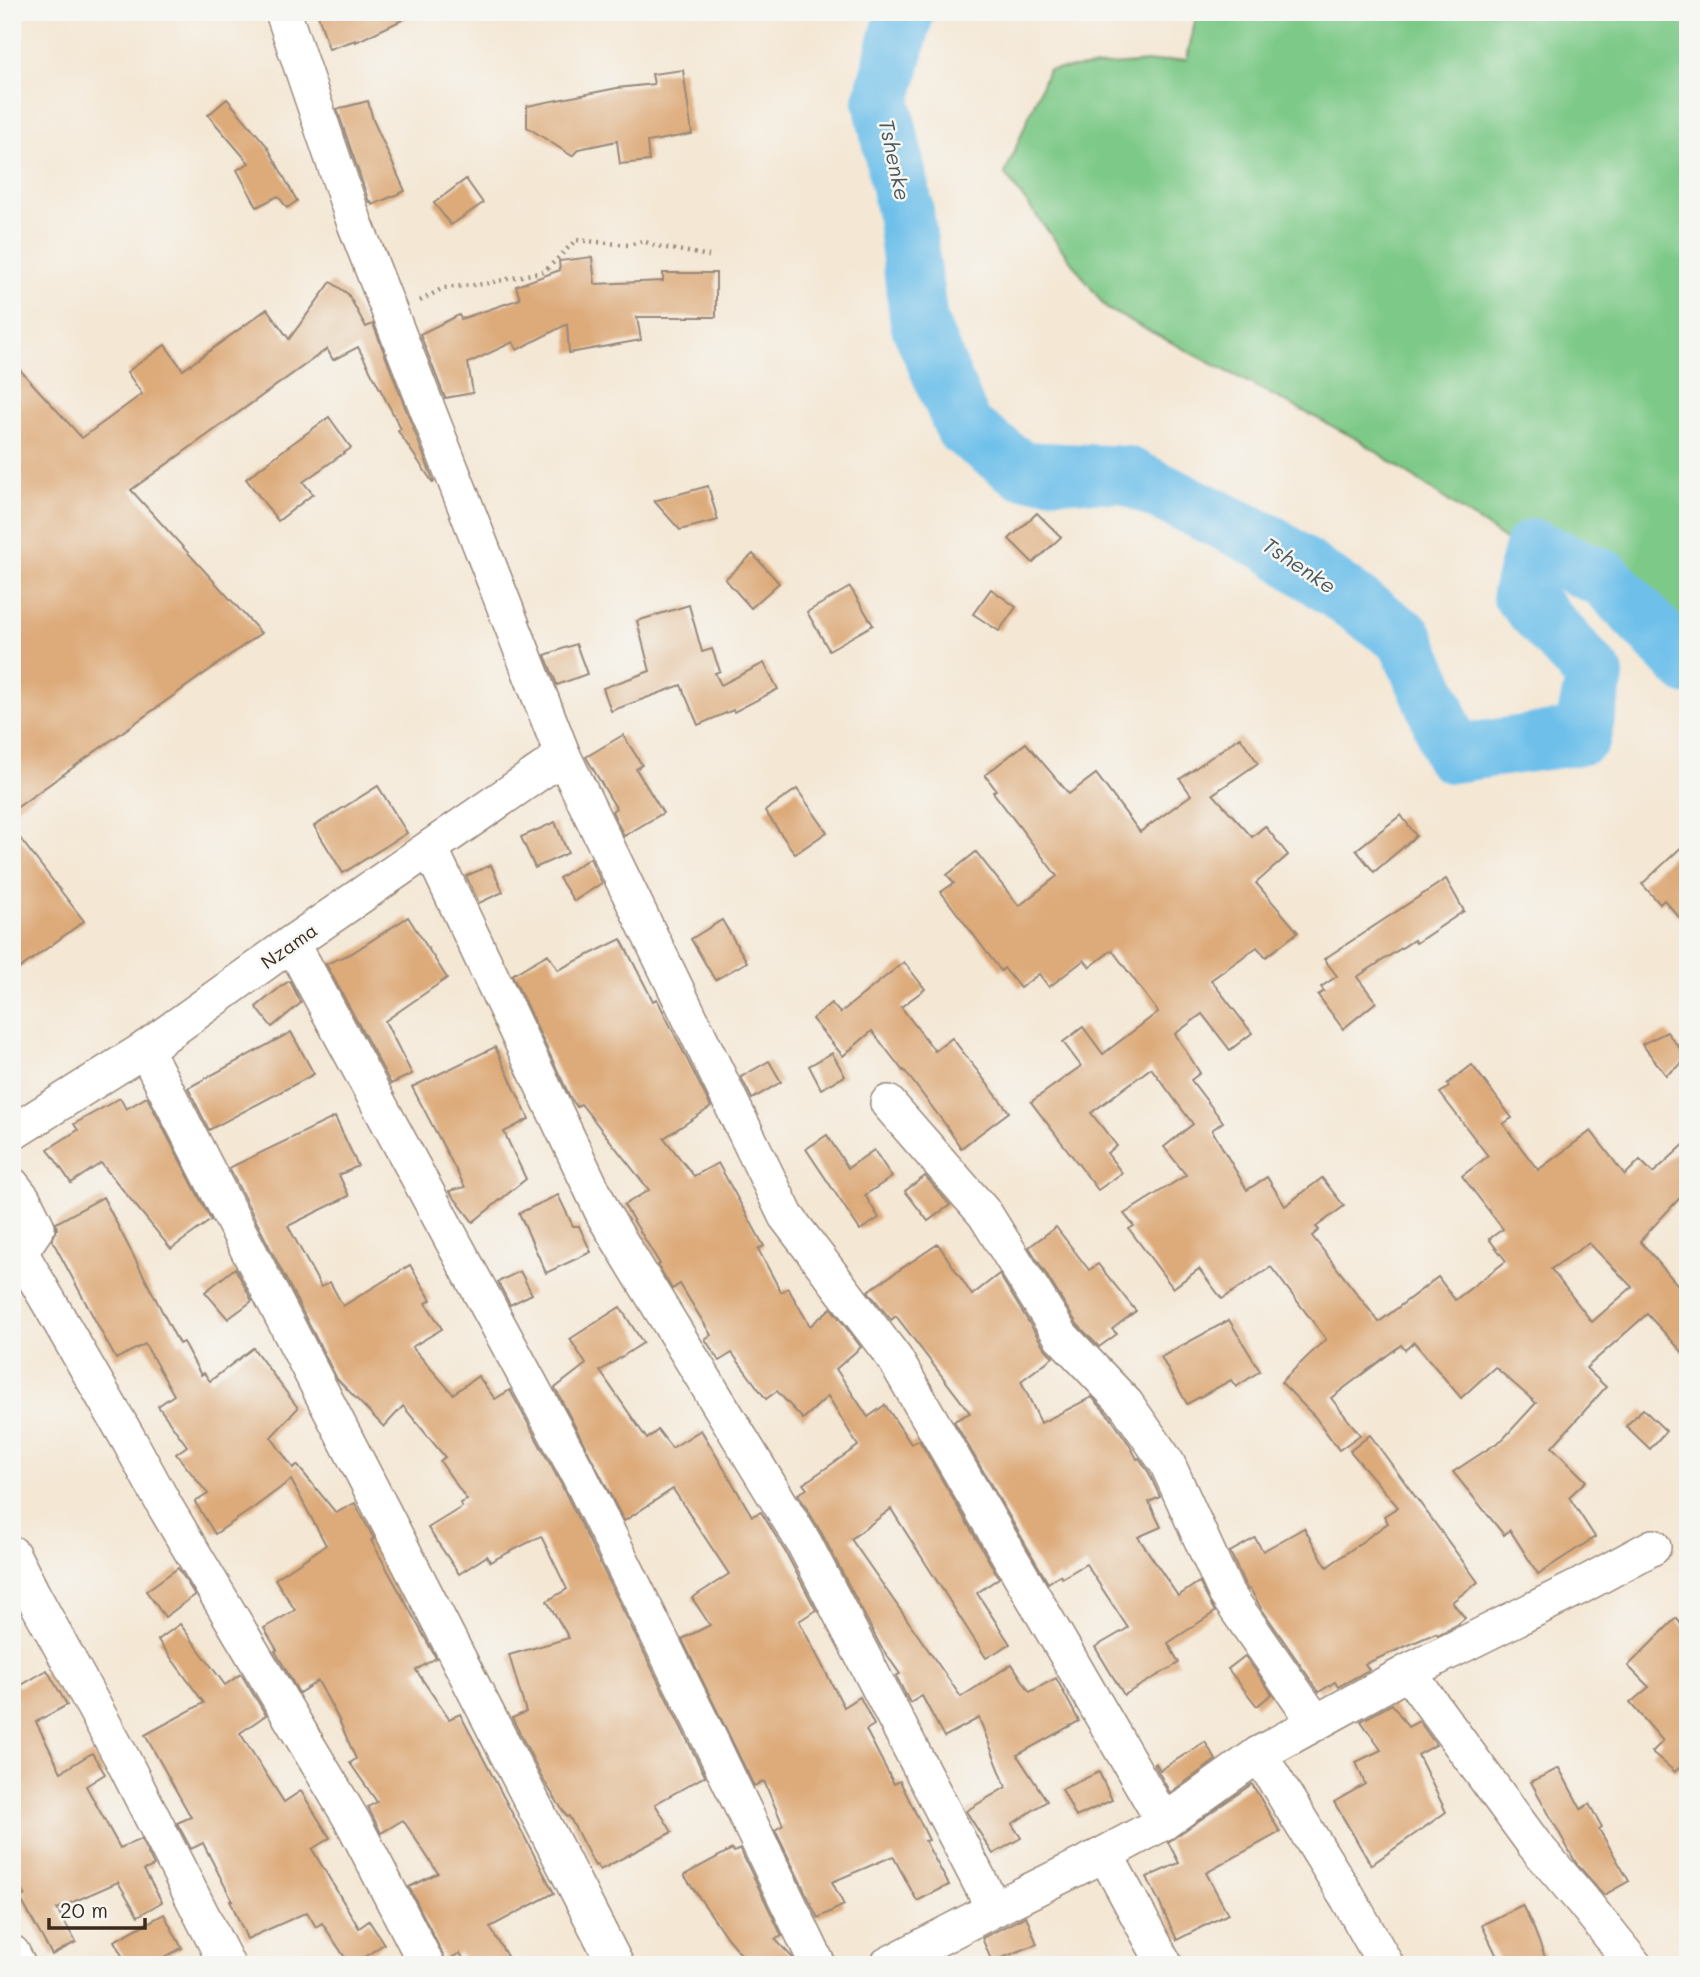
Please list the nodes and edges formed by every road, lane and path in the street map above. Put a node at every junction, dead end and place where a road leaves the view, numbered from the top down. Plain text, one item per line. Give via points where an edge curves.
1 (283, 12) edge
2 (709, 256) dead end
3 (392, 317) junction
4 (563, 756) junction
5 (430, 848) junction
6 (292, 943) junction
7 (145, 1049) junction
8 (888, 1103) dead end
9 (12, 1133) edge
10 (12, 1185) edge
11 (1653, 1548) dead end
12 (12, 1554) edge
13 (1408, 1672) junction
14 (1316, 1723) junction
15 (1259, 1754) junction
16 (1164, 1822) junction
17 (1105, 1854) junction
18 (994, 1909) junction
19 (12, 1953) edge
20 (933, 1955) edge
21 (19, 1965) edge
22 (228, 1965) edge
23 (427, 1965) edge
24 (616, 1965) edge
25 (818, 1965) edge
26 (887, 1965) edge
27 (1165, 1965) edge
28 (1386, 1965) edge
29 (1634, 1965) edge

1 - 3 street
2 - 3 path via 643,241 629,246 576,240 545,271 443,288
3 - 4 street
4 - 5 street, Nzama
4 - 16 street via 786,1216 895,1359
5 - 6 street, Nzama
5 - 18 street via 605,1217 804,1543
6 - 7 street, Nzama
6 - 25 street via 579,1475
7 - 9 street, Nzama
7 - 24 street
8 - 14 street via 985,1214 1061,1336 1126,1404 1167,1463 1226,1592
10 - 23 street via 37,1227 20,1252 353,1822
11 - 13 street
12 - 22 street
13 - 14 street
13 - 29 street via 1534,1844
14 - 15 street
15 - 16 street
15 - 28 street
16 - 17 street
17 - 18 street
17 - 27 street
18 - 20 street
19 - 21 street
20 - 26 street

